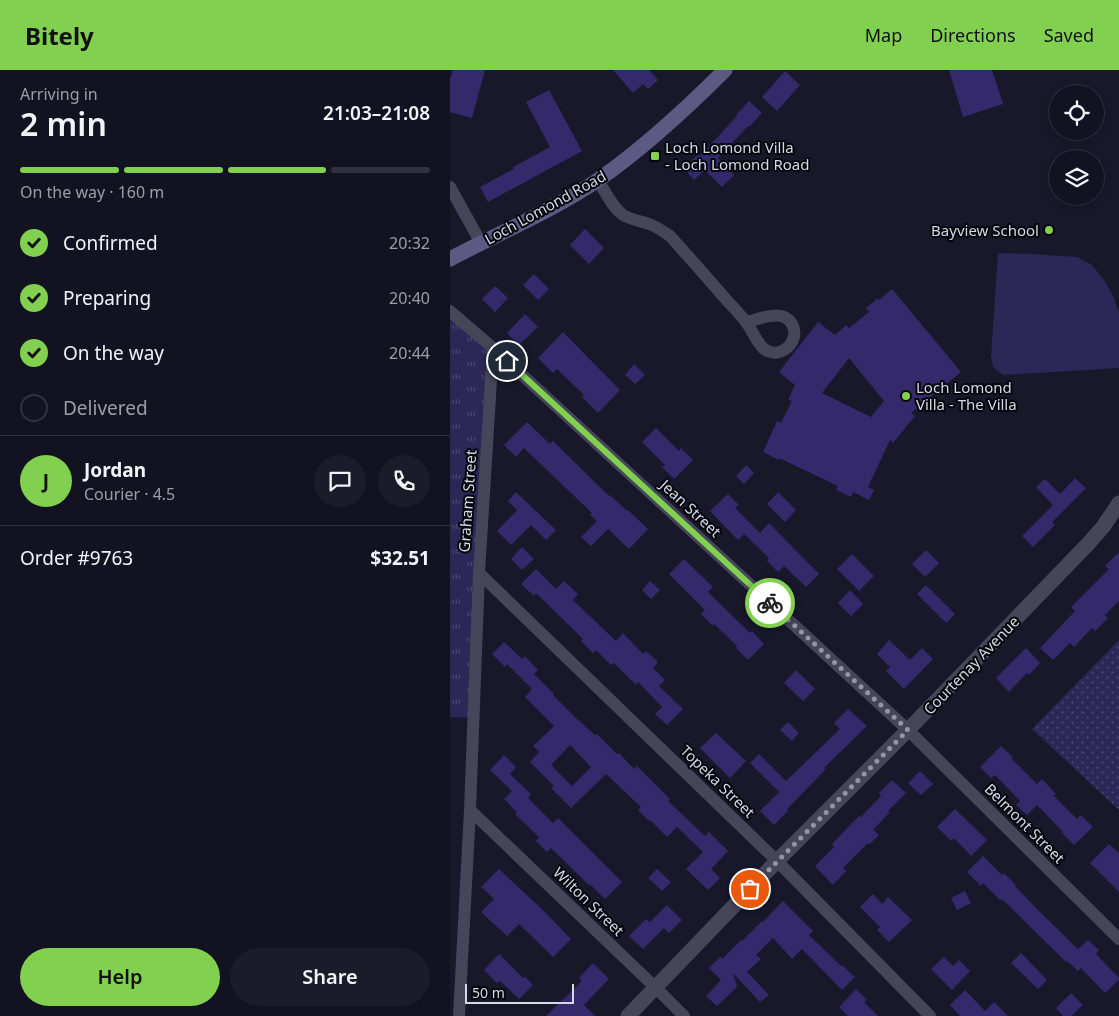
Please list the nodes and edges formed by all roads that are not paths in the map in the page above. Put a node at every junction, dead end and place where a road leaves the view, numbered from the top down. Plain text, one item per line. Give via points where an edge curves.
1 (725, 70) edge
2 (598, 180) junction
3 (450, 187) edge
4 (481, 242) junction
5 (450, 259) edge
6 (450, 311) edge
7 (746, 322) dead end
8 (493, 348) junction
9 (1119, 503) edge
10 (479, 573) junction
11 (908, 730) junction
12 (470, 810) junction
13 (777, 860) junction
14 (1119, 940) edge
15 (656, 988) junction
16 (459, 1016) edge
17 (628, 1016) edge
18 (684, 1016) edge
19 (930, 1016) edge

1 - 2 main road, Loch Lomond Road via 645,145
2 - 4 main road, Loch Lomond Road
2 - 7 street via 622,214 661,229 670,236
3 - 4 street
4 - 5 main road, Loch Lomond Road
6 - 8 street, Jean Street
8 - 10 street, Graham Street
8 - 11 street, Jean Street
9 - 11 street, Courtenay Avenue via 1087,545
10 - 12 street, Graham Street
10 - 13 street, Topeka Street
11 - 13 street, Courtenay Avenue
11 - 14 street, Belmont Street
12 - 15 street, Wilton Street
12 - 16 street, Graham Street
13 - 15 street, Courtenay Avenue
13 - 19 street, Topeka Street
15 - 17 street, Courtenay Avenue
15 - 18 street, Wilton Street

